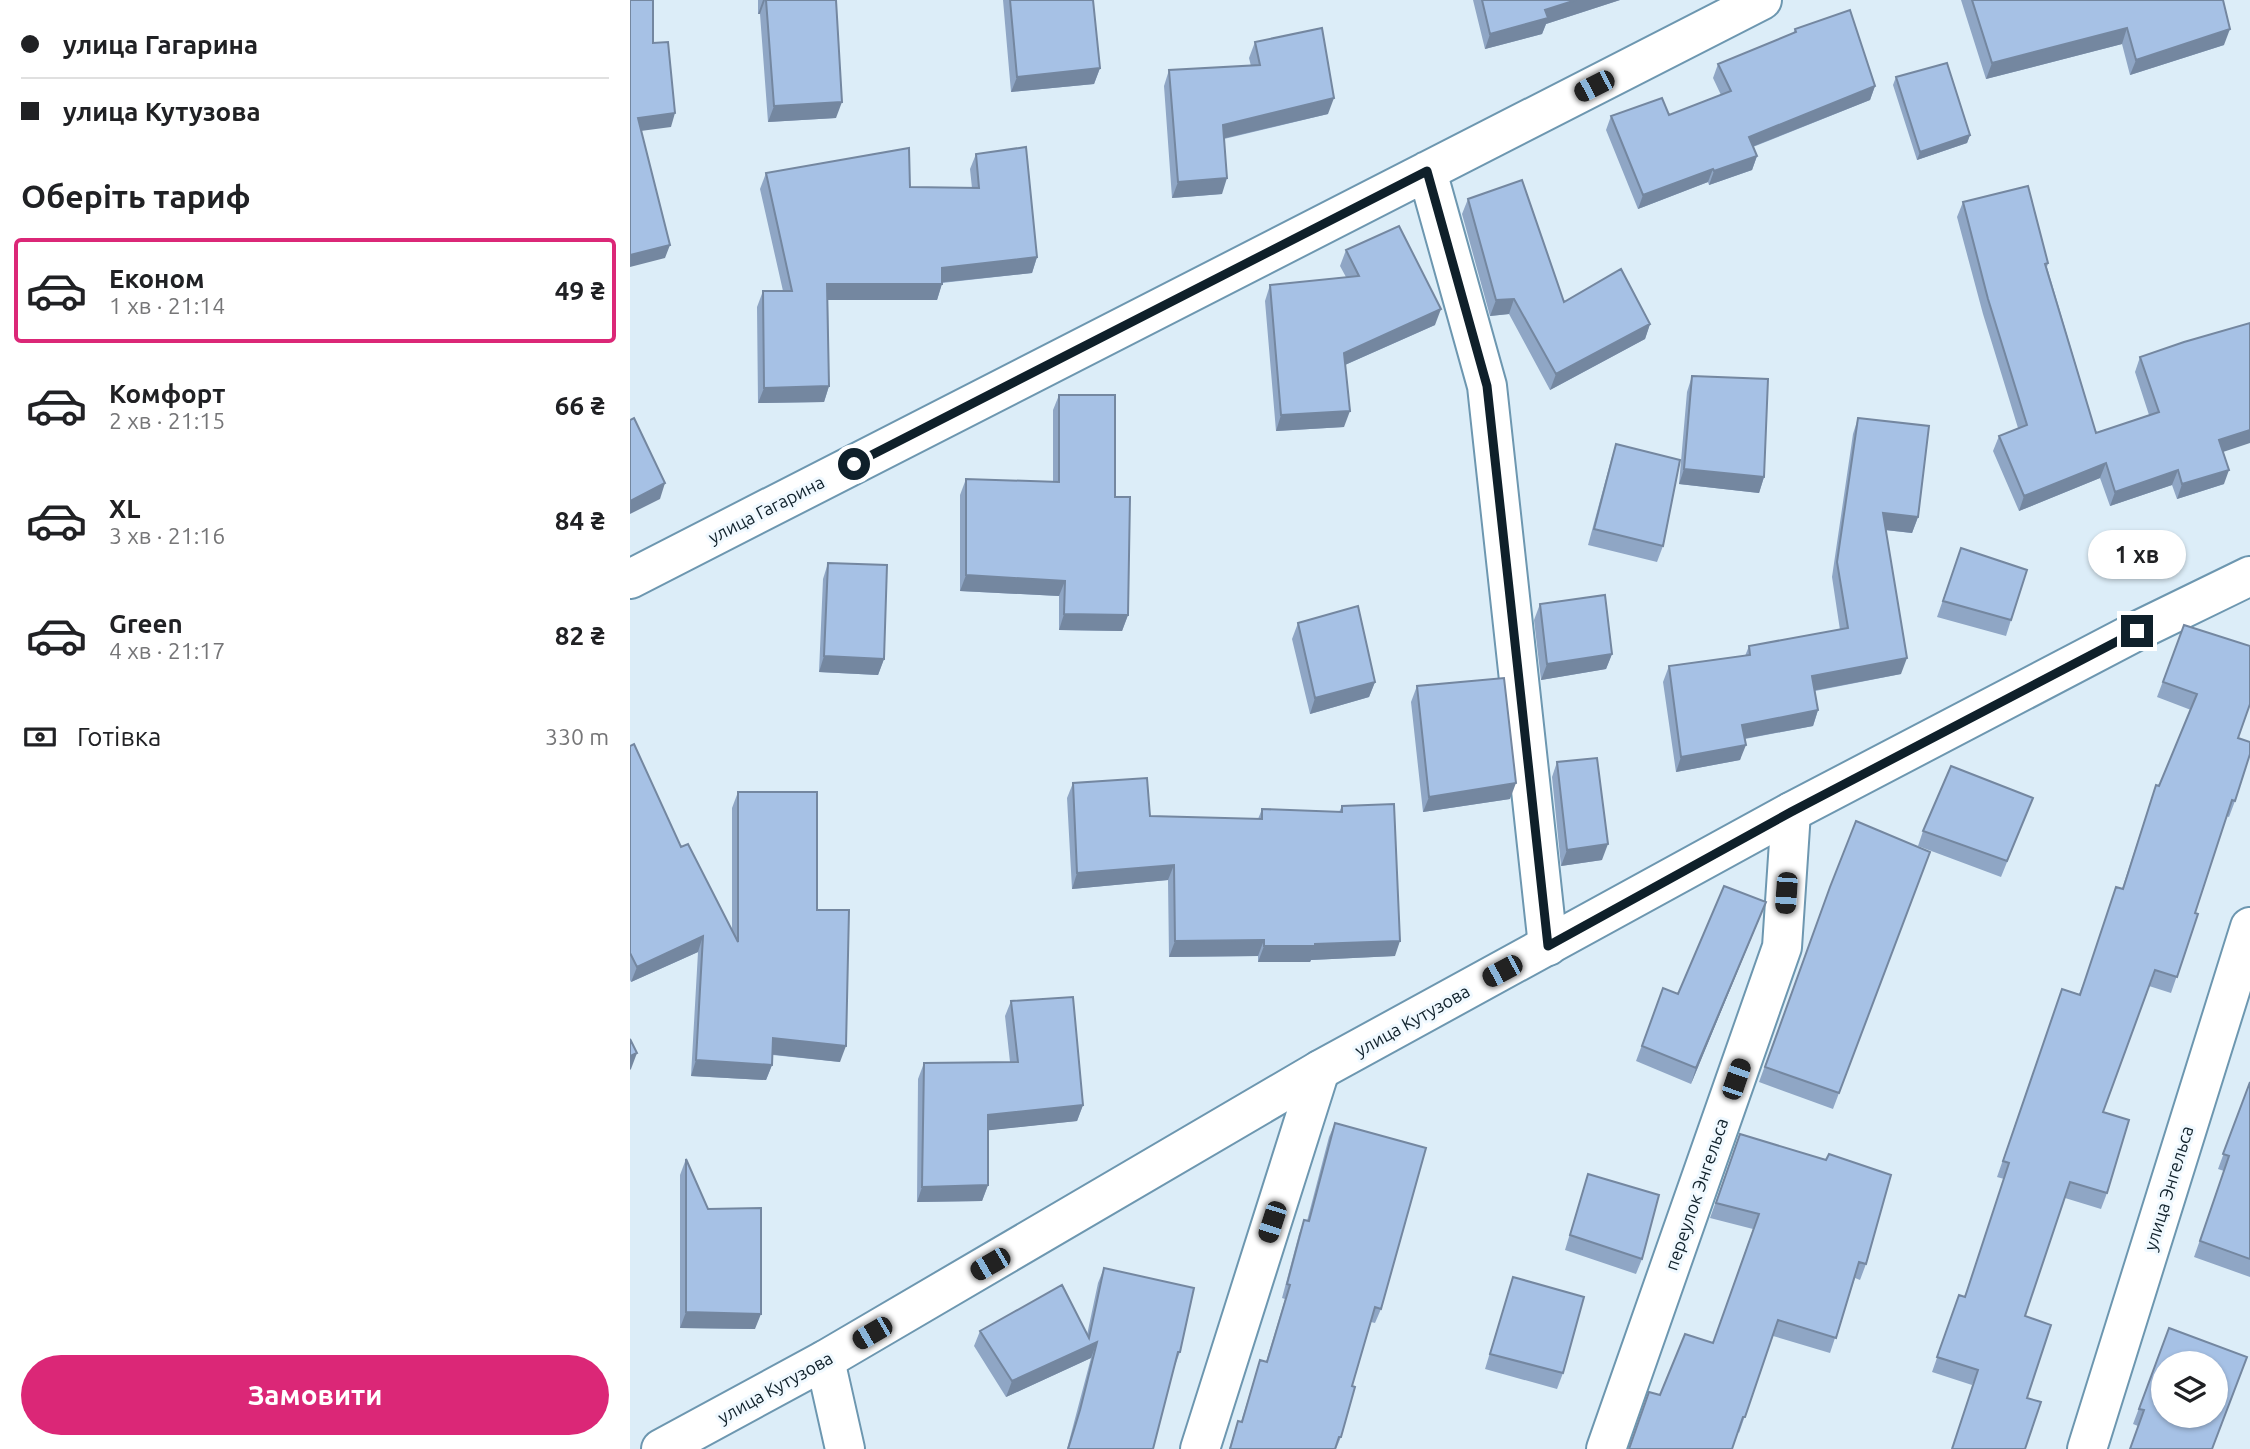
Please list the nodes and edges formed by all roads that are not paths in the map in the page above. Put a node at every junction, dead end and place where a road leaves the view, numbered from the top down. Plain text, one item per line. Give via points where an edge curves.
1 (1762, 0) edge
2 (1427, 171) junction
3 (2250, 576) edge
4 (630, 579) edge
5 (1791, 812) junction
6 (2250, 927) edge
7 (1548, 946) junction
8 (1320, 1070) junction
9 (825, 1360) junction
10 (662, 1449) edge
11 (845, 1449) edge
12 (1200, 1449) edge
13 (1606, 1449) edge
14 (2087, 1449) edge

1 - 2 street, улица Гагарина
2 - 4 street, улица Гагарина
2 - 7 street via 1487,386
3 - 5 street, улица Кутузова
5 - 7 street, улица Кутузова
5 - 13 street, переулок Энгельса via 1782,947
6 - 14 street, улица Энгельса
7 - 8 street, улица Кутузова
8 - 9 street, улица Кутузова
8 - 12 street
9 - 10 street, улица Кутузова
9 - 11 street

